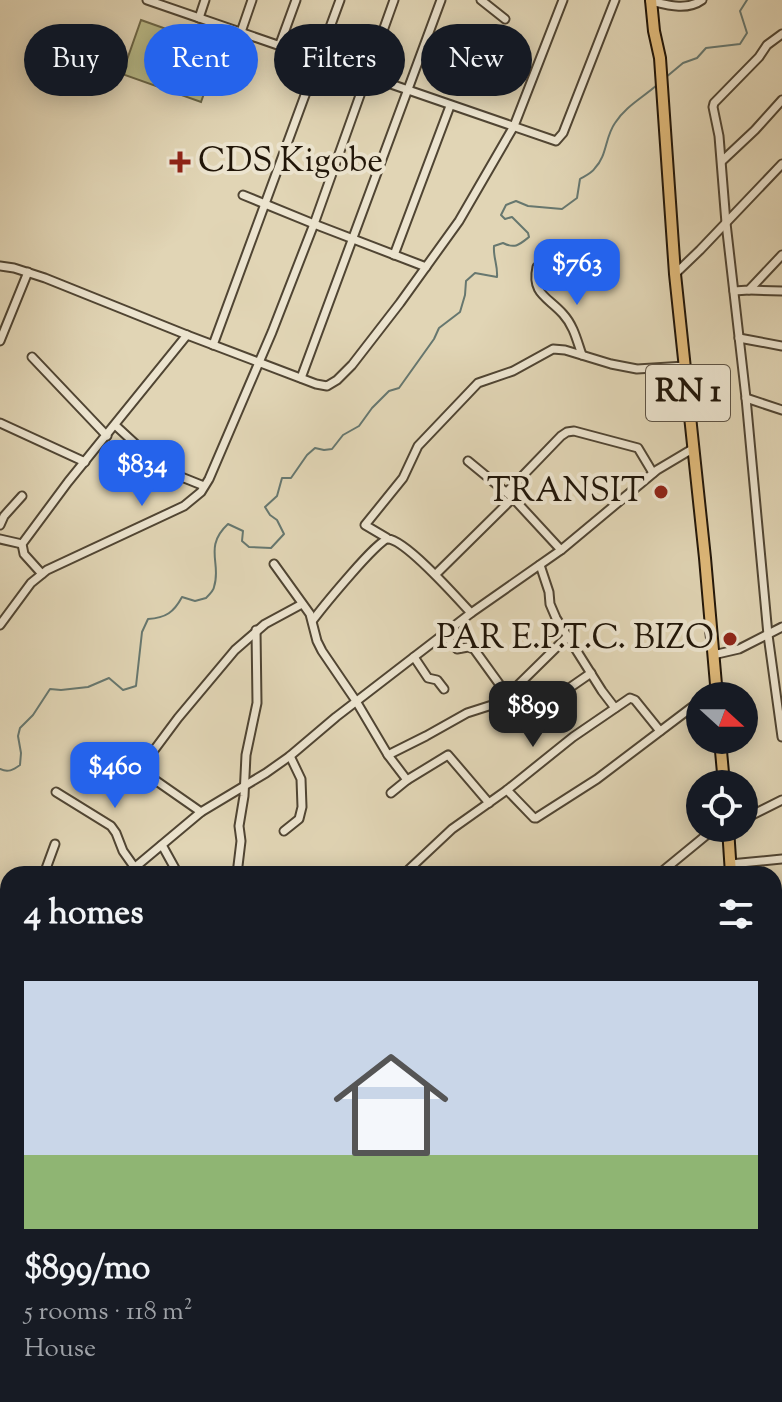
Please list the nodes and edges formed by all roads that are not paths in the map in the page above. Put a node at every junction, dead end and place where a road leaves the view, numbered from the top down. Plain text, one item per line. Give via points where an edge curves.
1 (147, 0) edge
2 (205, 0) edge
3 (252, 0) edge
4 (296, 0) edge
5 (340, 0) edge
6 (394, 0) edge
7 (441, 0) edge
8 (481, 0) edge
9 (563, 0) edge
10 (615, 0) edge
11 (650, 0) edge
12 (702, 0) edge
13 (156, 2) edge
14 (199, 18) junction
15 (505, 19) dead end
16 (217, 24) edge
17 (244, 24) edge
18 (287, 24) edge
19 (331, 24) edge
20 (386, 24) edge
21 (782, 34) edge
22 (406, 91) junction
23 (304, 96) edge
24 (361, 96) edge
25 (782, 100) edge
26 (450, 106) junction
27 (514, 126) junction
28 (722, 161) junction
29 (782, 164) edge
30 (243, 195) dead end
31 (264, 203) junction
32 (726, 223) junction
33 (314, 224) junction
34 (353, 240) junction
35 (394, 255) junction
36 (782, 255) edge
37 (0, 266) edge
38 (426, 267) junction
39 (537, 267) dead end
40 (28, 272) junction
41 (675, 274) junction
42 (749, 290) junction
43 (734, 291) junction
44 (782, 291) edge
45 (187, 335) junction
46 (739, 338) junction
47 (0, 341) edge
48 (213, 345) junction
49 (782, 346) edge
50 (582, 355) junction
51 (32, 357) dead end
52 (258, 362) junction
53 (685, 366) junction
54 (301, 378) junction
55 (746, 398) junction
56 (782, 410) edge
57 (0, 423) edge
58 (115, 425) junction
59 (107, 436) junction
60 (694, 448) junction
61 (468, 461) dead end
62 (85, 462) junction
63 (653, 473) junction
64 (204, 486) junction
65 (510, 495) junction
66 (22, 496) dead end
67 (0, 525) edge
68 (0, 537) edge
69 (387, 538) junction
70 (22, 544) junction
71 (561, 550) junction
72 (274, 564) dead end
73 (540, 565) junction
74 (42, 574) junction
75 (436, 574) junction
76 (302, 604) junction
77 (471, 613) junction
78 (313, 620) junction
79 (0, 625) edge
80 (782, 627) edge
81 (256, 630) junction
82 (444, 634) junction
83 (768, 635) junction
84 (568, 636) junction
85 (713, 655) junction
86 (414, 657) junction
87 (591, 673) junction
88 (714, 682) edge
89 (444, 689) dead end
90 (507, 696) junction
91 (356, 701) junction
92 (615, 708) junction
93 (686, 712) edge
94 (660, 731) junction
95 (782, 737) edge
96 (88, 755) dead end
97 (388, 755) junction
98 (290, 756) junction
99 (140, 769) junction
100 (407, 780) junction
101 (245, 786) junction
102 (507, 790) junction
103 (56, 792) dead end
104 (391, 793) dead end
105 (782, 800) edge
106 (489, 803) junction
107 (201, 812) junction
108 (758, 812) edge
109 (284, 831) dead end
110 (698, 842) edge
111 (729, 842) edge
112 (55, 844) dead end
113 (162, 845) junction
114 (782, 859) edge
115 (47, 866) edge
116 (134, 866) edge
117 (137, 866) edge
118 (174, 866) edge
119 (238, 866) edge
120 (413, 866) edge
121 (669, 866) edge
122 (731, 866) edge
123 (746, 866) edge

1 - 13 street
2 - 14 street
3 - 17 street
4 - 18 street
5 - 19 street
6 - 20 street
7 - 22 street
8 - 15 street
9 - 27 street
10 - 27 street via 560,138 551,140
11 - 12 street via 693,6
11 - 41 highway, RN 1
13 - 14 street
14 - 16 street
21 - 28 street via 714,103
22 - 26 street
22 - 34 street
23 - 31 street
24 - 33 street
25 - 28 street
26 - 27 street
26 - 35 street
27 - 38 street
28 - 32 street
29 - 32 street
30 - 31 street
31 - 33 street
31 - 48 street
32 - 41 street
32 - 43 street
33 - 34 street
33 - 52 street
34 - 35 street
34 - 54 street
35 - 38 street
36 - 42 street
37 - 40 street
38 - 54 street via 337,380 327,386
39 - 50 street via 538,290 570,323
40 - 45 street
40 - 47 street
41 - 53 highway, RN 1
42 - 43 street
42 - 44 street
43 - 46 street
45 - 48 street
45 - 58 street
46 - 49 street
46 - 55 street
48 - 52 street
50 - 53 street via 637,369
50 - 69 street via 553,349 478,383 418,446 403,478 365,525
51 - 59 street
52 - 54 street
52 - 64 street
53 - 60 highway, RN 1
55 - 56 street
55 - 83 street
57 - 62 street
58 - 59 street
58 - 64 street via 174,474
59 - 62 street
60 - 63 street
60 - 85 highway, RN 1
61 - 65 street
62 - 70 street
63 - 65 street via 638,448 567,432
63 - 71 street
64 - 74 street via 184,506
65 - 71 street
65 - 75 street
66 - 67 street
68 - 70 street
69 - 75 street
69 - 78 street
70 - 74 street
71 - 73 street
72 - 76 street
73 - 77 street
73 - 84 street via 550,604
74 - 79 street
75 - 77 street
76 - 78 street
76 - 81 street
77 - 82 street
78 - 91 street via 322,651
80 - 83 street
81 - 99 street
81 - 101 street via 257,703
82 - 86 street
82 - 90 street via 457,649 474,649
83 - 85 street
83 - 95 street
84 - 87 street
84 - 90 street
85 - 88 highway, RN 1
86 - 89 street via 428,678
86 - 91 street
87 - 90 street via 542,713
87 - 92 street
90 - 97 street
91 - 97 street
91 - 98 street
92 - 94 street via 632,698
92 - 102 street
93 - 94 street
94 - 102 street via 535,819
96 - 99 street
97 - 100 street
98 - 101 street
98 - 109 street via 301,779 302,807 299,819
99 - 107 street
100 - 104 street
100 - 106 street via 448,755
101 - 107 street
101 - 119 street
102 - 106 street
103 - 116 street via 111,826
105 - 108 street
106 - 120 street
107 - 113 street
110 - 121 street
111 - 122 highway
112 - 115 street
113 - 117 street
113 - 118 street
114 - 123 street

